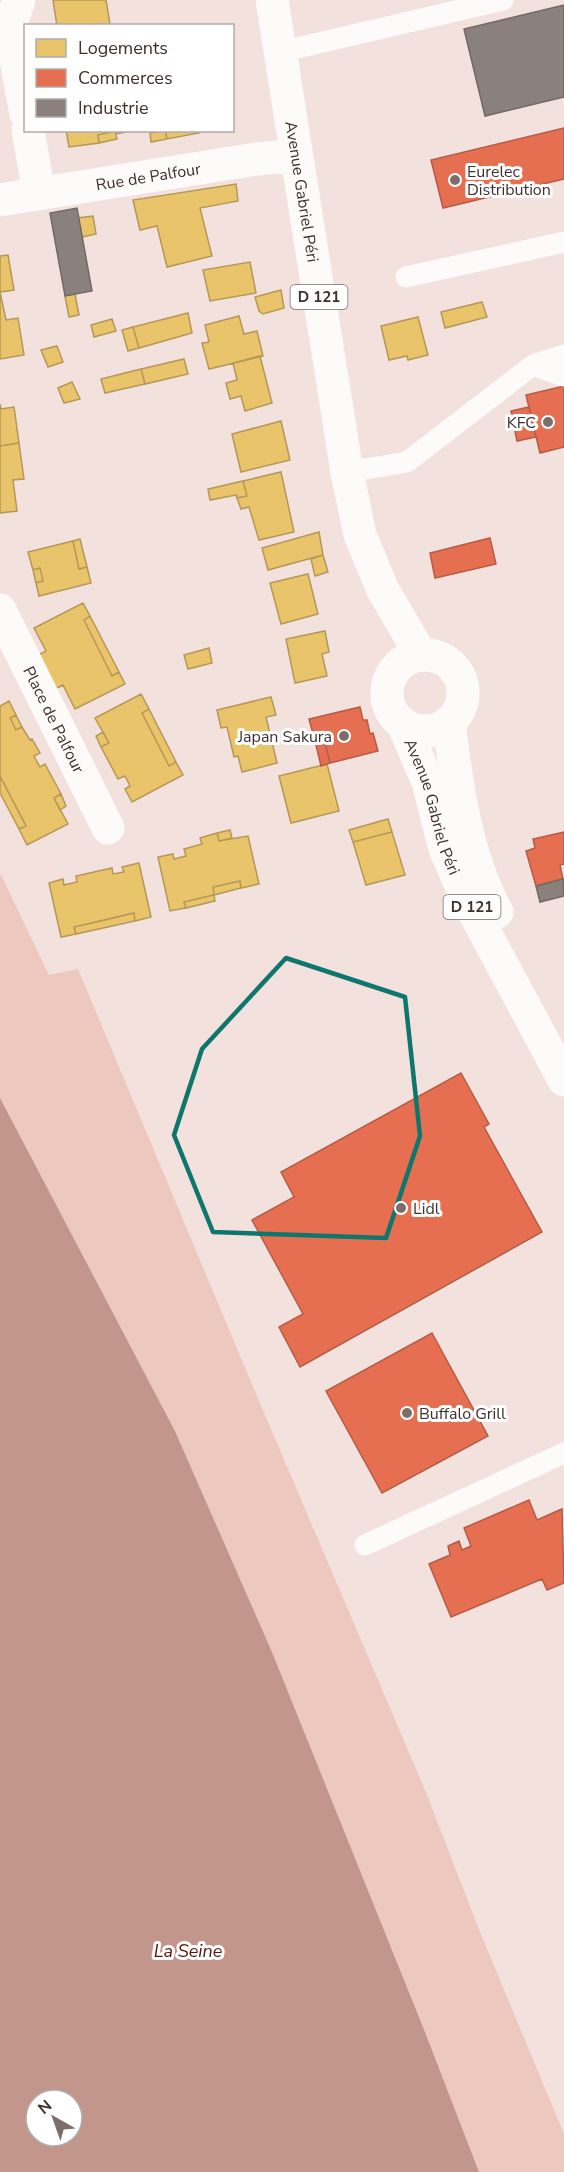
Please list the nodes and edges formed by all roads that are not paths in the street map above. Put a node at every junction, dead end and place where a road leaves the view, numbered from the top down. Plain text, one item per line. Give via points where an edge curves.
1 (19, 0) edge
2 (272, 0) edge
3 (503, 0) edge
4 (280, 52) junction
5 (24, 103) edge
6 (28, 132) edge
7 (297, 159) junction
8 (39, 194) junction
9 (0, 200) edge
10 (564, 242) edge
11 (406, 277) dead end
12 (564, 356) edge
13 (533, 364) junction
14 (564, 376) edge
15 (347, 472) junction
16 (383, 590) junction
17 (0, 610) edge
18 (421, 655) junction
19 (392, 674) junction
20 (449, 723) junction
21 (403, 724) junction
22 (108, 828) dead end
23 (564, 1035) edge
24 (564, 1080) edge
25 (564, 1454) edge
26 (365, 1545) dead end

1 - 5 main road via 10,27
2 - 4 main road, Avenue Gabriel Péri / D 121
3 - 4 lane
4 - 7 main road, Avenue Gabriel Péri / D 121
6 - 8 main road
7 - 8 main road, Rue de Palfour via 256,159
7 - 15 main road, Avenue Gabriel Péri / D 121
8 - 9 main road, Rue de Palfour
10 - 11 lane
12 - 13 lane
13 - 14 lane
13 - 15 lane via 407,462
15 - 16 main road, Avenue Gabriel Péri / D 121 via 360,535
16 - 18 main road, Avenue Gabriel Péri / D 121
16 - 19 main road, Avenue Gabriel Péri / D 121
17 - 22 main road, Place de Palfour
18 - 19 main road via 400,664
18 - 20 main road via 441,657 455,668 463,683 462,705
19 - 21 main road, Avenue Gabriel Péri via 388,684 389,707
20 - 21 main road, Avenue Gabriel Péri via 428,731
20 - 23 main road, Avenue Gabriel Péri / D 121 via 455,775 471,846 486,887
21 - 24 main road, Avenue Gabriel Péri / D 121 via 428,782 446,849 466,897
25 - 26 lane

